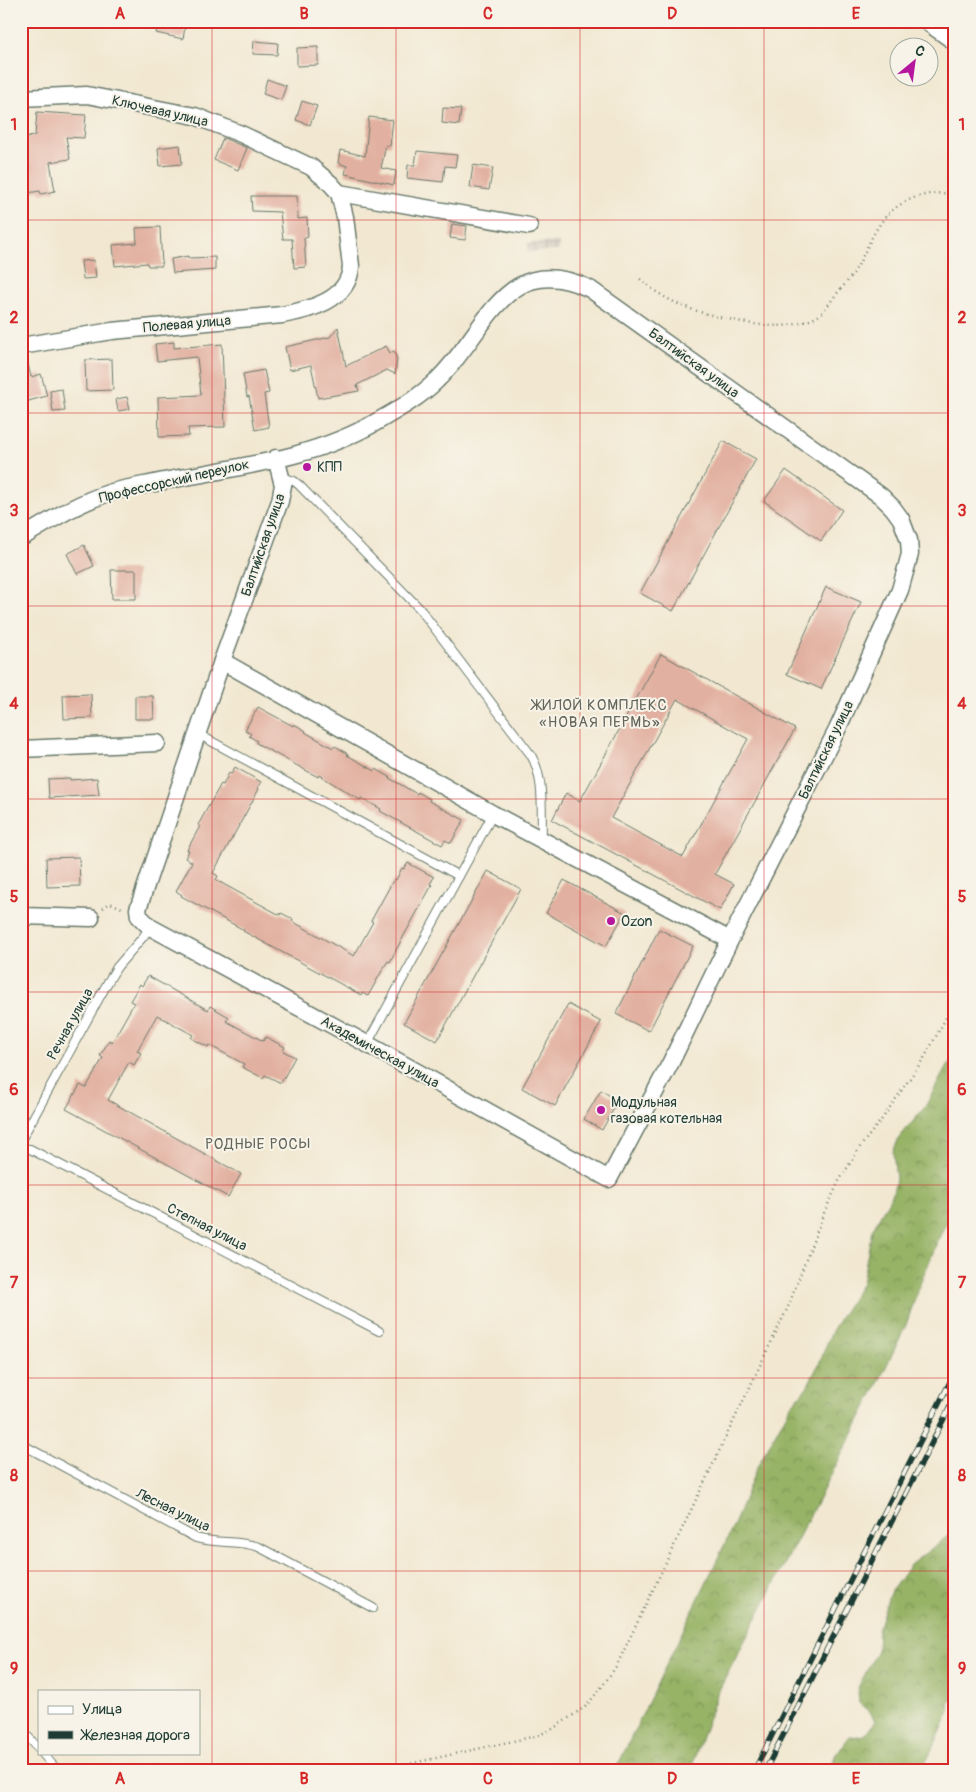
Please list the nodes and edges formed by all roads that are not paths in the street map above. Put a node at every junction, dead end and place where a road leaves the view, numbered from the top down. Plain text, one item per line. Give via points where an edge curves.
1 (934, 21) edge
2 (955, 36) edge
3 (21, 98) edge
4 (339, 193) junction
5 (529, 226) dead end
6 (21, 346) edge
7 (276, 458) junction
8 (282, 476) junction
9 (21, 538) edge
10 (222, 661) junction
11 (198, 734) junction
12 (157, 743) dead end
13 (21, 748) edge
14 (493, 814) junction
15 (542, 841) junction
16 (459, 876) junction
17 (21, 916) edge
18 (90, 918) road end
19 (144, 922) junction
20 (730, 940) junction
21 (367, 1044) junction
22 (21, 1140) edge
23 (21, 1148) edge
24 (609, 1179) joint
25 (380, 1330) dead end
26 (21, 1444) edge
27 (373, 1608) dead end
28 (21, 1729) edge
29 (38, 1748) edge
30 (43, 1754) edge
31 (58, 1771) edge

1 - 2 highway
3 - 4 street, Ключевая улица via 87,95 195,116 311,167
4 - 5 street
4 - 6 street, Полевая улица via 351,256 350,273 346,284 319,305 282,315 112,331
7 - 8 street, Балтийская улица
7 - 9 street, Профессорский переулок via 113,491 81,503
7 - 20 street, Балтийская улица via 342,440 400,408 438,380 493,309 512,290 536,278 562,278 590,289 881,496 893,508 909,540 910,554 900,590 837,730
8 - 10 street, Балтийская улица via 280,500
8 - 15 lane via 299,485 420,610 531,755 539,781
10 - 11 street, Балтийская улица
10 - 14 street
11 - 16 lane
11 - 19 street, Балтийская улица via 138,909
12 - 13 street
14 - 15 street
14 - 16 lane
15 - 20 street
16 - 21 lane
17 - 18 street
19 - 21 street, Академическая улица
19 - 22 lane, Речная улица via 143,937 108,982
20 - 24 street, Балтийская улица
21 - 24 street, Академическая улица
23 - 25 lane, Степная улица via 30,1149
26 - 27 lane, Лесная улица via 196,1538 259,1547
28 - 29 lane
30 - 31 lane

